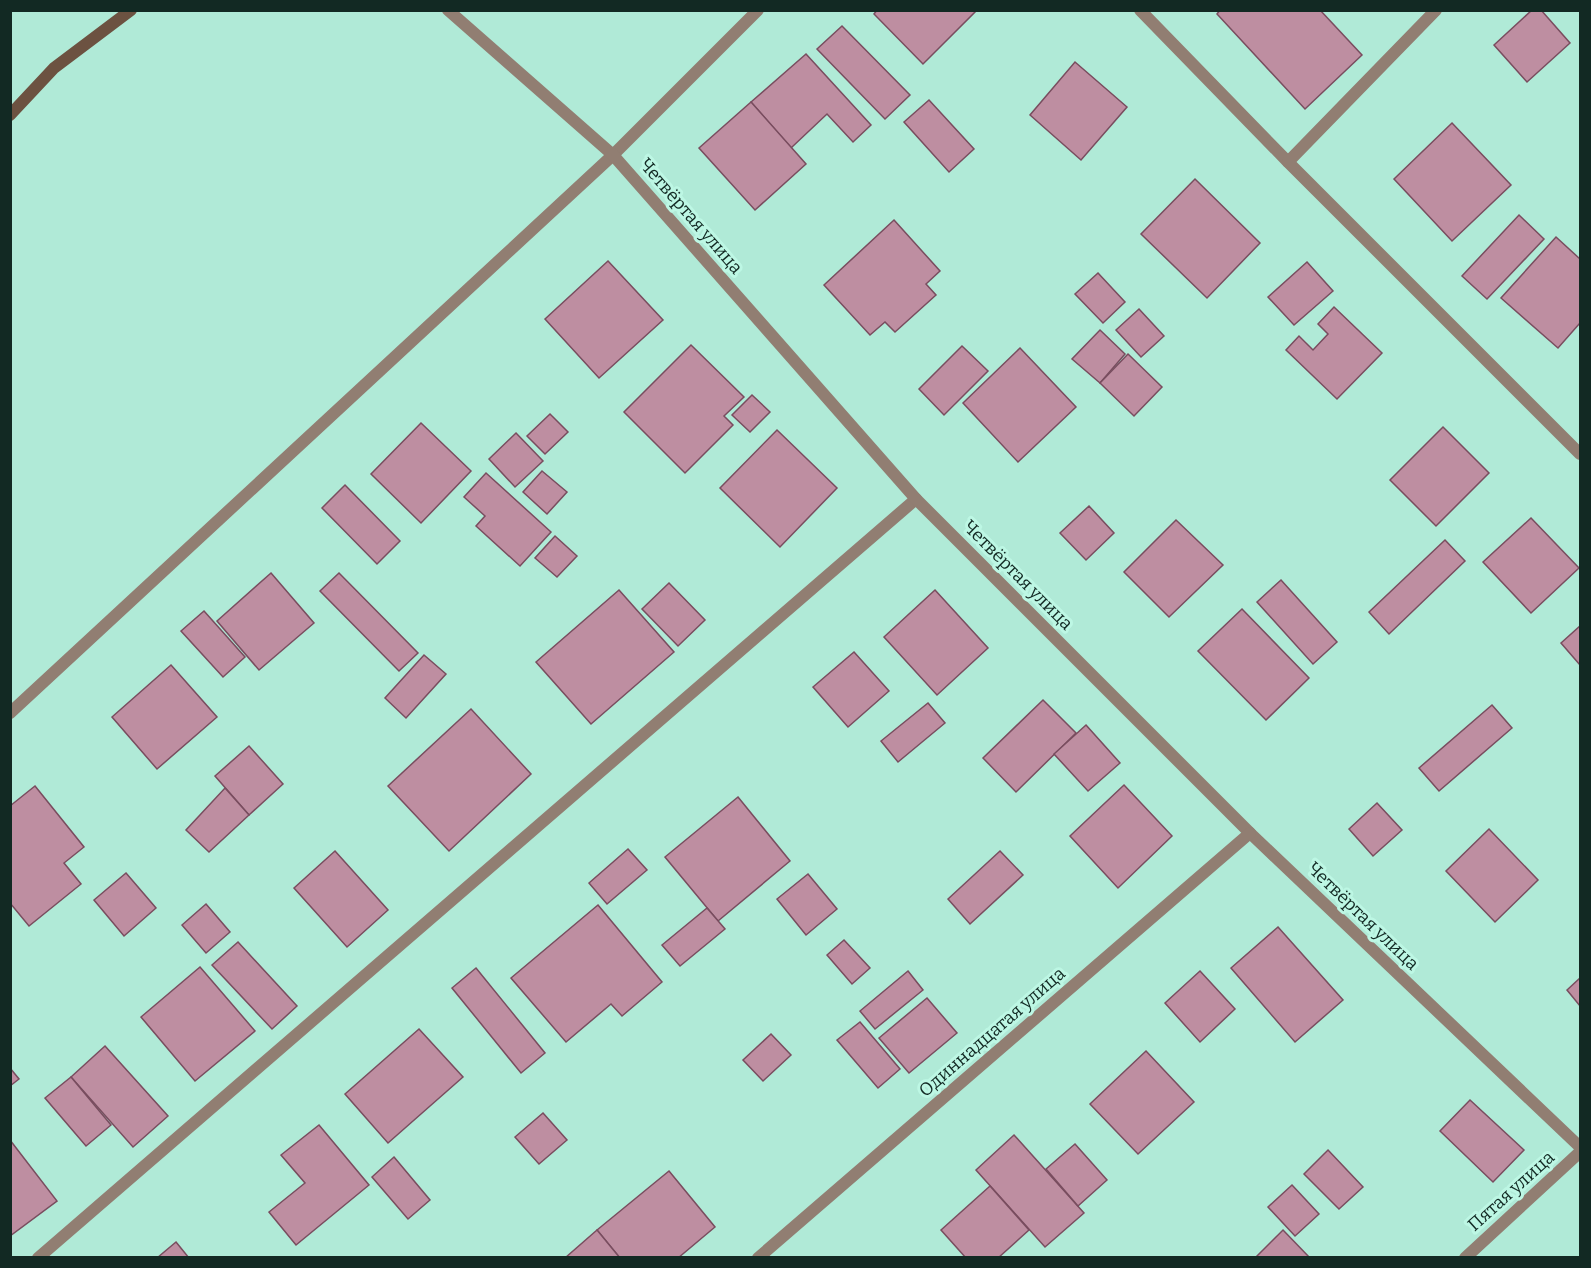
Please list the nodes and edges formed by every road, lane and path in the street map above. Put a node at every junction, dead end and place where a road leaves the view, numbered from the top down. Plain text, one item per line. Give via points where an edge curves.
1 (131, 10) edge
2 (448, 10) edge
3 (758, 10) edge
4 (1140, 10) edge
5 (1436, 10) edge
6 (10, 115) edge
7 (613, 155) junction
8 (1288, 162) junction
9 (1581, 454) edge
10 (916, 499) junction
11 (10, 714) edge
12 (1250, 833) junction
13 (1581, 1147) edge
14 (1581, 1152) edge
15 (38, 1257) edge
16 (758, 1257) edge
17 (1465, 1257) edge

1 - 6 main road via 54,68
2 - 7 street, Четвёртая улица
3 - 7 street
4 - 8 street
5 - 8 street
7 - 10 street, Четвёртая улица
7 - 11 street
8 - 9 street
10 - 12 street, Четвёртая улица
10 - 15 street
12 - 13 street, Четвёртая улица
12 - 16 street, Одиннадцатая улица
14 - 17 street, Пятая улица

